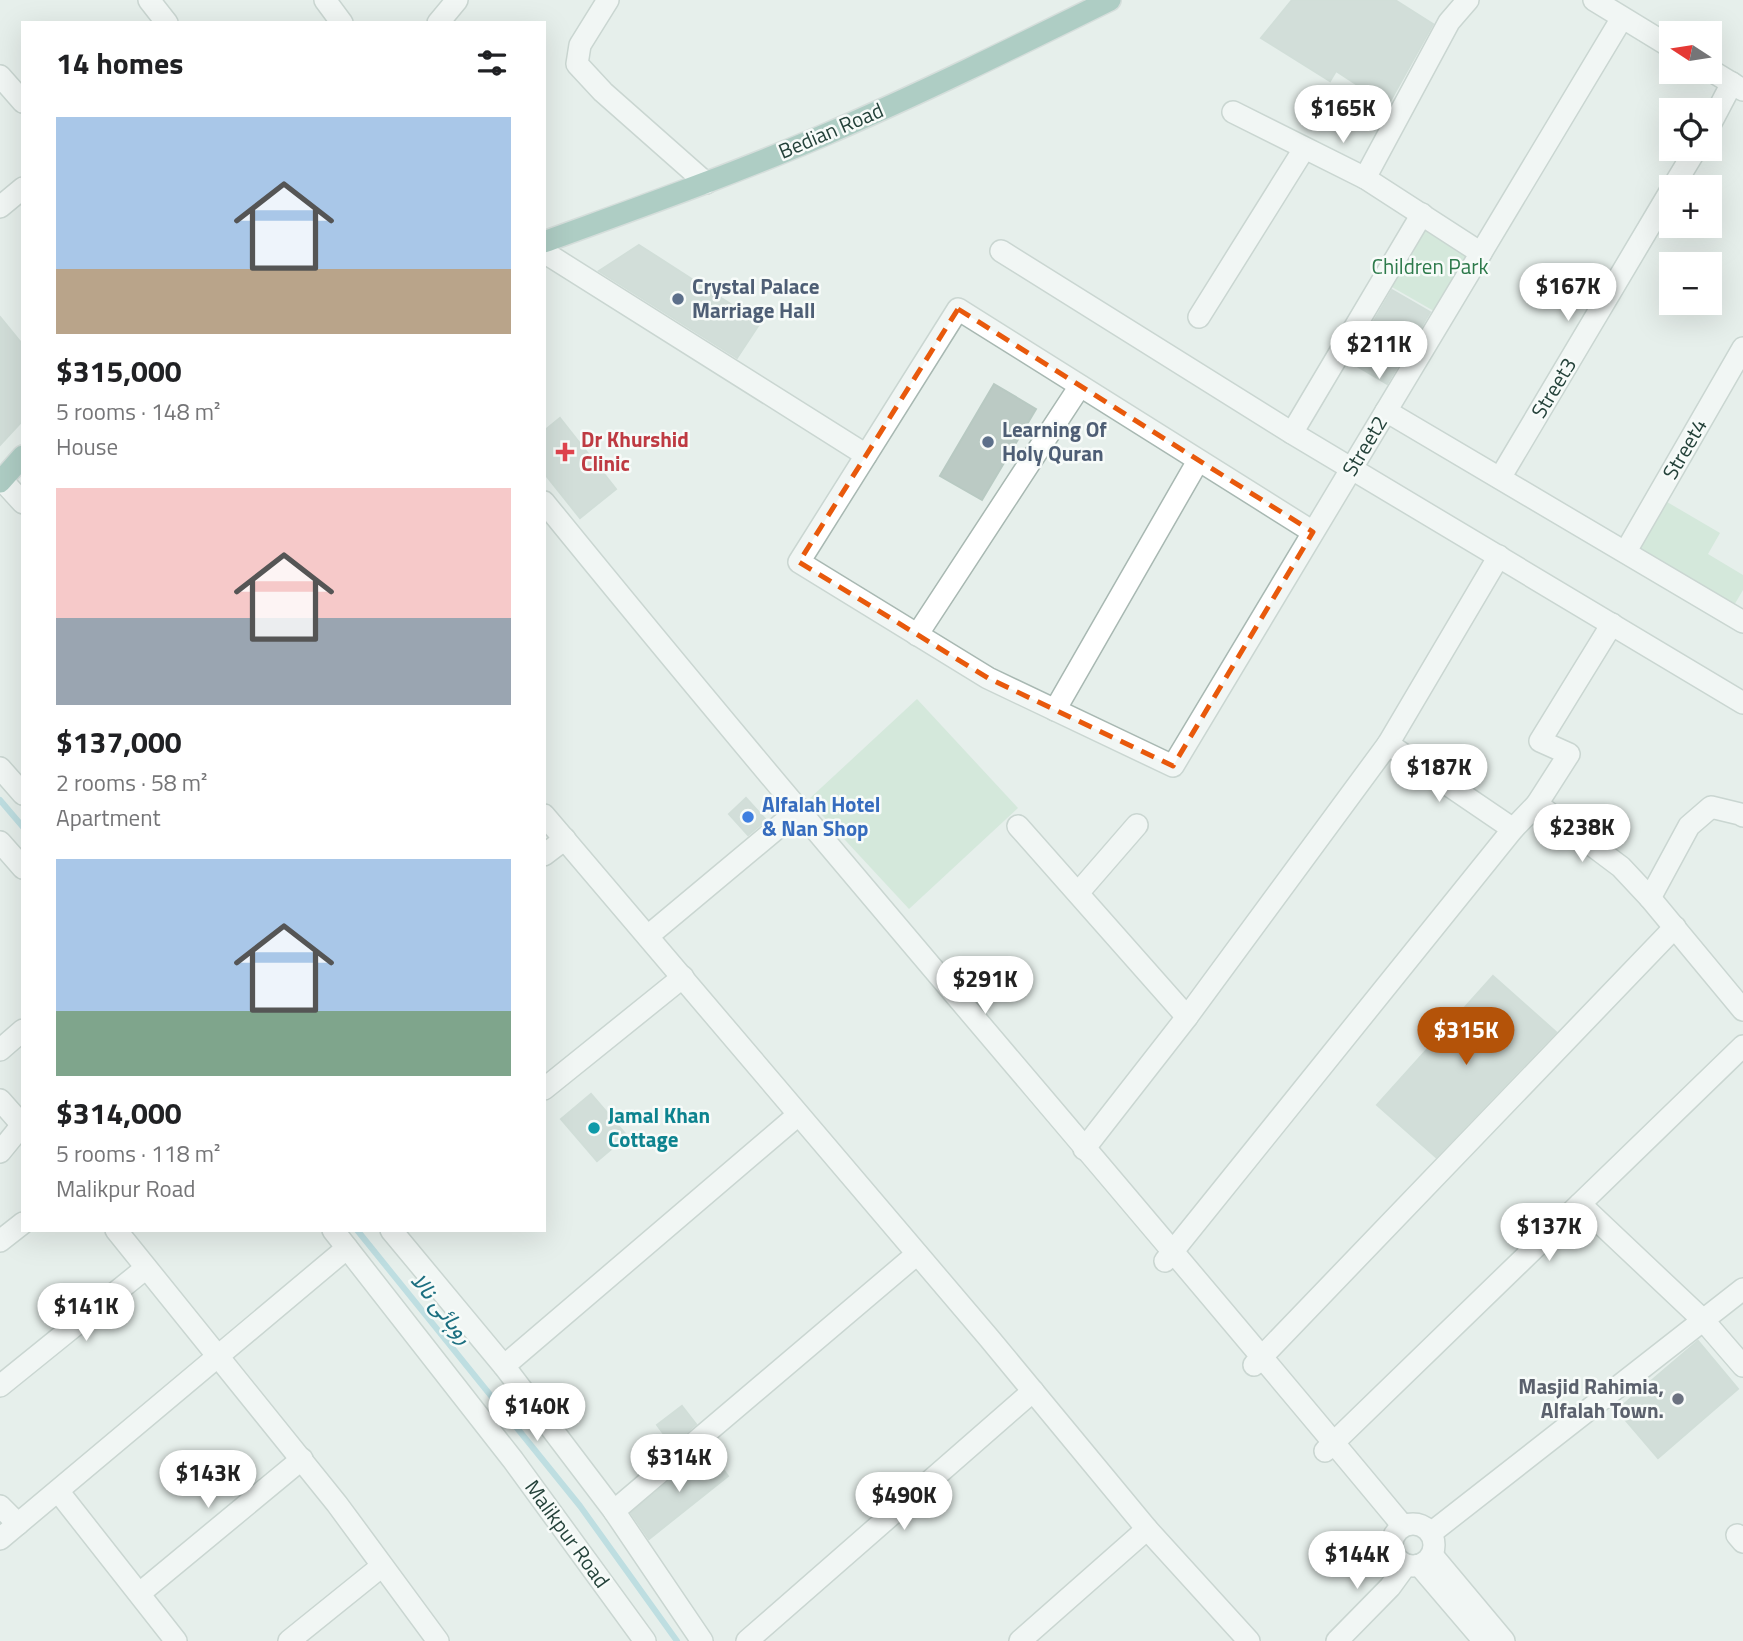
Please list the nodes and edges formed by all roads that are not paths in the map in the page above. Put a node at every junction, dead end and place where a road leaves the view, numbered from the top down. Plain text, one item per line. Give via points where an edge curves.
1 (149, 0) edge
2 (457, 0) edge
3 (606, 0) edge
4 (1110, 0) edge
5 (1468, 0) edge
6 (1594, 0) edge
7 (1622, 18) junction
8 (165, 21) edge
9 (440, 21) edge
10 (1659, 40) edge
11 (0, 76) edge
12 (1722, 77) edge
13 (1738, 87) edge
14 (21, 100) edge
15 (1722, 109) edge
16 (1233, 112) dead end
17 (1304, 149) junction
18 (1365, 178) junction
19 (706, 183) junction
20 (21, 190) edge
21 (0, 207) edge
22 (1659, 211) edge
23 (1422, 214) junction
24 (546, 241) edge
25 (1001, 251) dead end
26 (546, 253) edge
27 (1481, 253) junction
28 (1199, 317) dead end
29 (1743, 348) edge
30 (1080, 386) junction
31 (1385, 411) junction
32 (1292, 433) junction
33 (866, 455) junction
34 (21, 458) edge
35 (1198, 461) junction
36 (1351, 468) junction
37 (1500, 478) junction
38 (1, 481) edge
39 (21, 501) edge
40 (546, 504) edge
41 (546, 527) edge
42 (1313, 532) junction
43 (1626, 551) junction
44 (1499, 556) junction
45 (1743, 622) edge
46 (1612, 624) junction
47 (917, 635) junction
48 (1743, 702) edge
49 (1055, 710) junction
50 (1388, 744) junction
51 (0, 768) edge
52 (21, 792) edge
53 (1538, 804) junction
54 (795, 813) junction
55 (1743, 816) edge
56 (546, 817) edge
57 (1137, 825) dead end
58 (1018, 826) dead end
59 (1513, 829) junction
60 (565, 839) junction
61 (0, 842) edge
62 (546, 853) edge
63 (21, 866) edge
64 (1078, 893) junction
65 (1650, 898) junction
66 (1675, 927) junction
67 (648, 936) junction
68 (683, 977) junction
69 (1743, 1010) edge
70 (1187, 1017) junction
71 (21, 1032) edge
72 (1743, 1046) edge
73 (0, 1050) edge
74 (546, 1087) edge
75 (0, 1100) edge
76 (798, 1115) junction
77 (21, 1124) edge
78 (21, 1126) edge
79 (1084, 1149) junction
80 (0, 1152) edge
81 (1580, 1204) junction
82 (21, 1225) edge
83 (118, 1232) edge
84 (335, 1232) edge
85 (393, 1232) edge
86 (0, 1241) edge
87 (347, 1248) junction
88 (917, 1254) junction
89 (1169, 1257) junction
90 (146, 1268) junction
91 (1743, 1289) edge
92 (1704, 1321) junction
93 (218, 1355) junction
94 (1258, 1361) junction
95 (505, 1366) junction
96 (1743, 1366) edge
97 (0, 1386) edge
98 (1033, 1391) junction
99 (1329, 1447) junction
100 (302, 1459) junction
101 (58, 1490) junction
102 (0, 1506) edge
103 (614, 1511) junction
104 (18, 1524) junction
105 (1147, 1529) junction
106 (1399, 1530) junction
107 (1431, 1533) junction
108 (0, 1539) edge
109 (1419, 1562) junction
110 (383, 1566) junction
111 (140, 1593) junction
112 (176, 1641) edge
113 (289, 1641) edge
114 (438, 1641) edge
115 (645, 1641) edge
116 (702, 1641) edge
117 (747, 1641) edge
118 (1020, 1641) edge
119 (1249, 1641) edge
120 (1338, 1641) edge
121 (1484, 1641) edge
122 (1504, 1641) edge

1 - 8 street
2 - 9 street
3 - 19 street via 580,46 577,64
4 - 19 main road, Bedian Road via 973,68
5 - 18 street via 1449,22
6 - 7 street
7 - 10 street
7 - 27 street, Street2
11 - 14 street
12 - 13 street
13 - 15 street
16 - 17 street
17 - 18 street
17 - 28 street
18 - 23 street
19 - 24 main road, Bedian Road
20 - 21 street
22 - 37 street, Street3
23 - 27 street
23 - 32 street
25 - 32 street
26 - 33 street
27 - 31 street, Street2
29 - 43 street, Street4
30 - 33 street via 958,309
30 - 35 street
30 - 47 street
31 - 36 street, Street2
31 - 37 street
32 - 36 street
33 - 47 street via 800,562
34 - 38 main road
35 - 42 street
35 - 49 street
36 - 42 street, Street2
36 - 44 street
37 - 43 street
38 - 39 street
40 - 54 street
41 - 54 street
42 - 49 street, Street2 via 1172,766
43 - 45 street
44 - 46 street
44 - 50 street
46 - 48 street
46 - 53 street via 1540,741 1569,754
47 - 49 street via 988,678
50 - 59 street
50 - 70 street
51 - 52 street
53 - 59 street
53 - 65 street via 1621,867
54 - 67 street
54 - 79 street
54 - 89 street
55 - 65 street via 1711,807 1689,826
56 - 60 street
57 - 64 street
58 - 64 street
59 - 89 street
60 - 62 street
60 - 67 street
61 - 63 street
64 - 70 street
65 - 66 street
66 - 69 street
66 - 94 street
67 - 68 street
68 - 74 street
68 - 76 street
70 - 79 street
71 - 73 street
72 - 81 street
75 - 77 street
76 - 88 street
76 - 95 street
78 - 80 street
79 - 89 street
81 - 92 street
81 - 99 street
82 - 86 street
83 - 90 street
84 - 87 street, Malikpur Road
85 - 95 street
87 - 93 street
87 - 115 street, Malikpur Road via 513,1460
88 - 98 street
88 - 103 street
89 - 94 street
90 - 93 street
90 - 97 street
91 - 92 street
92 - 96 street
92 - 107 street
93 - 100 street
93 - 101 street
94 - 99 street
95 - 103 street
98 - 105 street
98 - 117 street
99 - 106 street
100 - 110 street
100 - 111 street
101 - 104 street
101 - 111 street
102 - 104 street
103 - 116 street
104 - 108 street
105 - 118 street
105 - 119 street
106 - 107 street via 1418,1524
106 - 109 street via 1392,1543 1398,1560
107 - 109 street via 1434,1540
109 - 120 street
109 - 121 street
109 - 122 street
110 - 113 street
110 - 114 street
111 - 112 street

